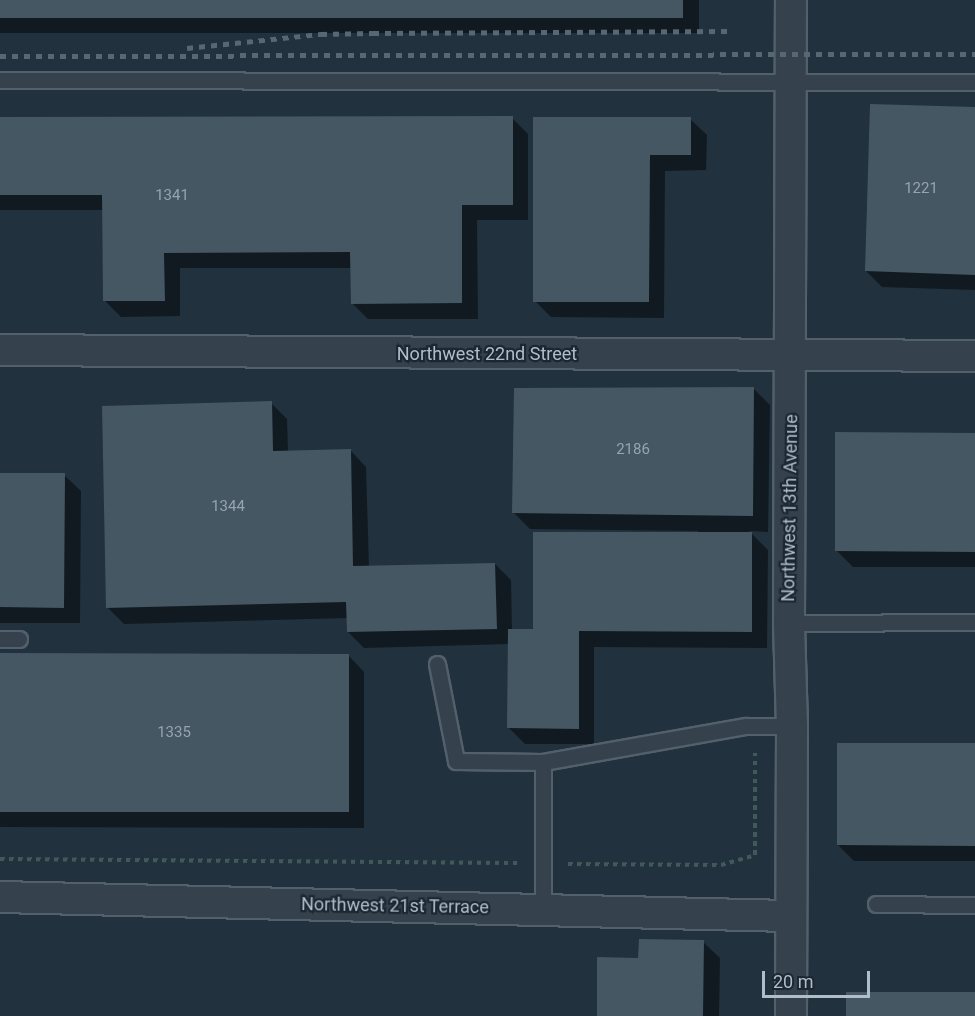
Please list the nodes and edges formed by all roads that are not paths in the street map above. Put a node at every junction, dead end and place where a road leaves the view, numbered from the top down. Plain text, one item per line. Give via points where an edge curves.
1 (791, 0) edge
2 (0, 80) edge
3 (791, 82) junction
4 (975, 82) edge
5 (0, 350) edge
6 (975, 356) edge
7 (791, 357) junction
8 (975, 622) edge
9 (789, 623) junction
10 (0, 639) edge
11 (19, 639) dead end
12 (437, 664) dead end
13 (792, 726) junction
14 (543, 762) junction
15 (0, 897) edge
16 (876, 904) dead end
17 (975, 905) edge
18 (543, 910) junction
19 (790, 916) junction
20 (791, 1016) edge

1 - 3 street, Northwest 13th Avenue
2 - 3 lane
3 - 4 lane
3 - 7 street, Northwest 13th Avenue
5 - 7 street, Northwest 22nd Street
6 - 7 street, Northwest 22nd Street
7 - 9 street, Northwest 13th Avenue
8 - 9 lane
9 - 13 street, Northwest 13th Avenue
10 - 11 lane
12 - 14 lane via 456,761
13 - 14 lane via 746,726
13 - 19 street, Northwest 13th Avenue
14 - 18 lane
15 - 18 street, Northwest 21st Terrace
16 - 17 lane
18 - 19 street, Northwest 21st Terrace
19 - 20 street, Northwest 13th Avenue

